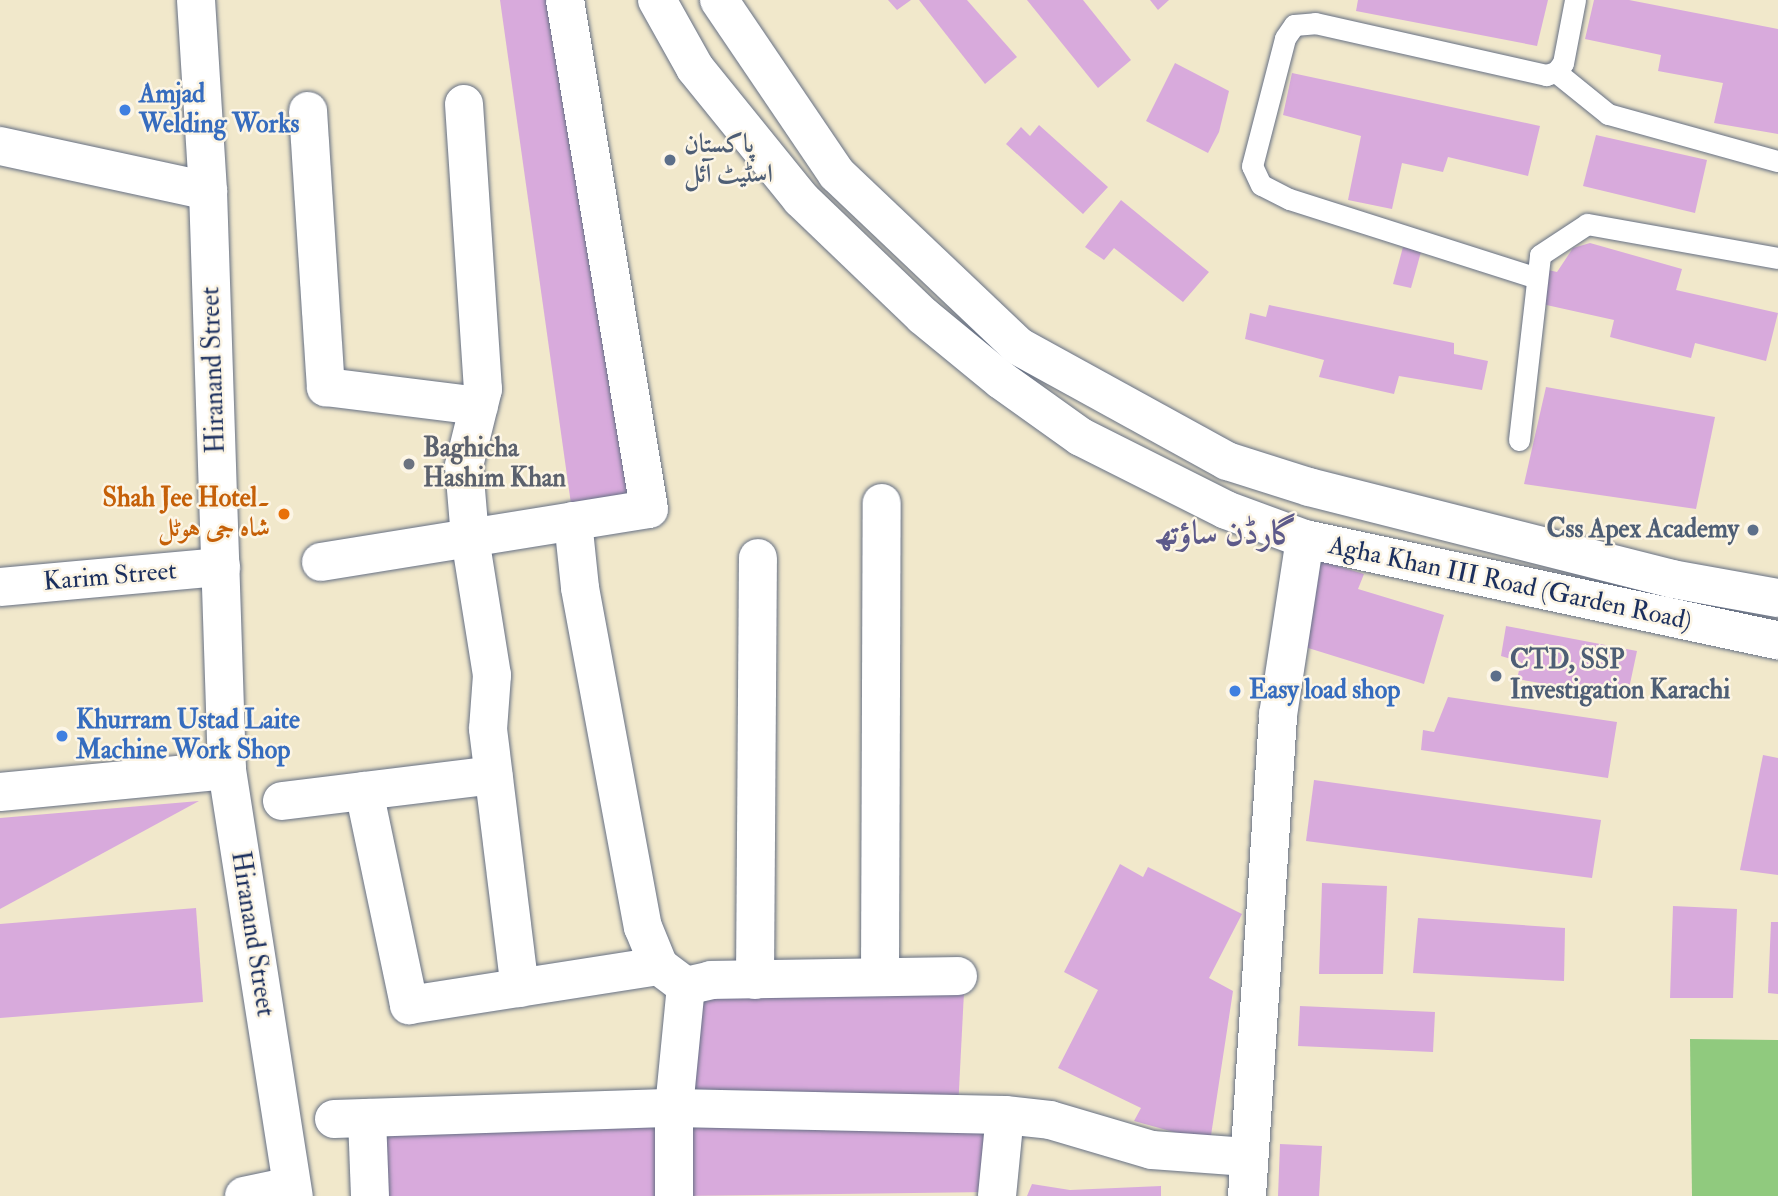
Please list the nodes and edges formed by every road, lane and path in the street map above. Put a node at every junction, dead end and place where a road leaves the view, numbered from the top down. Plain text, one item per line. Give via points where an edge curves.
1 (196, 0) edge
2 (565, 0) edge
3 (657, 0) edge
4 (719, 0) edge
5 (1575, 0) edge
6 (1556, 72) junction
7 (464, 104) dead end
8 (308, 111) dead end
9 (0, 146) edge
10 (1778, 161) edge
11 (208, 191) junction
12 (1778, 258) edge
13 (1537, 278) junction
14 (479, 406) junction
15 (1520, 440) dead end
16 (882, 503) dead end
17 (573, 521) junction
18 (470, 538) junction
19 (1305, 539) junction
20 (758, 558) dead end
21 (321, 562) dead end
22 (220, 567) junction
23 (0, 587) edge
24 (1778, 598) edge
25 (1778, 640) edge
26 (227, 771) junction
27 (493, 775) junction
28 (364, 791) junction
29 (0, 792) edge
30 (282, 801) dead end
31 (673, 976) junction
32 (958, 976) dead end
33 (880, 977) junction
34 (755, 979) junction
35 (520, 988) junction
36 (674, 1108) junction
37 (1005, 1115) junction
38 (1247, 1157) junction
39 (293, 1191) edge
40 (244, 1196) edge
41 (370, 1196) edge
42 (674, 1196) edge
43 (997, 1196) edge
44 (1247, 1196) edge

1 - 11 street, Hiranand Street
2 - 17 street via 649,509
3 - 19 street, Agha Khan III Road (Garden Road) via 695,68 801,199 923,316 1081,437 1226,510
4 - 24 street, Agha Khan III Road (Garden Road) via 836,174 1018,346 1227,461 1309,487 1646,572
5 - 6 lane via 1563,63
6 - 10 lane via 1608,114
6 - 13 lane via 1546,75 1315,23 1294,24 1285,38 1252,166 1261,185 1289,199
7 - 14 street via 483,389
8 - 14 street via 326,387
9 - 11 street
11 - 22 street, Hiranand Street
12 - 13 lane via 1587,223 1540,254
13 - 15 lane
14 - 18 street via 464,466
16 - 33 street
17 - 18 street
17 - 31 street via 580,588 643,927
18 - 21 street
18 - 27 street via 492,675 488,729
19 - 25 street, Agha Khan III Road (Garden Road)
19 - 38 street via 1278,715
20 - 34 street
22 - 23 street, Karim Street
22 - 26 street, Hiranand Street
26 - 29 street
26 - 39 street, Hiranand Street
27 - 28 street
27 - 35 street
28 - 30 street
28 - 35 street via 409,1005
31 - 34 street
31 - 35 street
31 - 36 street
32 - 33 street
33 - 34 street
36 - 37 street
36 - 41 street via 351,1119
36 - 42 street
37 - 38 street via 1050,1120 1152,1150
37 - 43 street
38 - 44 street
39 - 40 street

